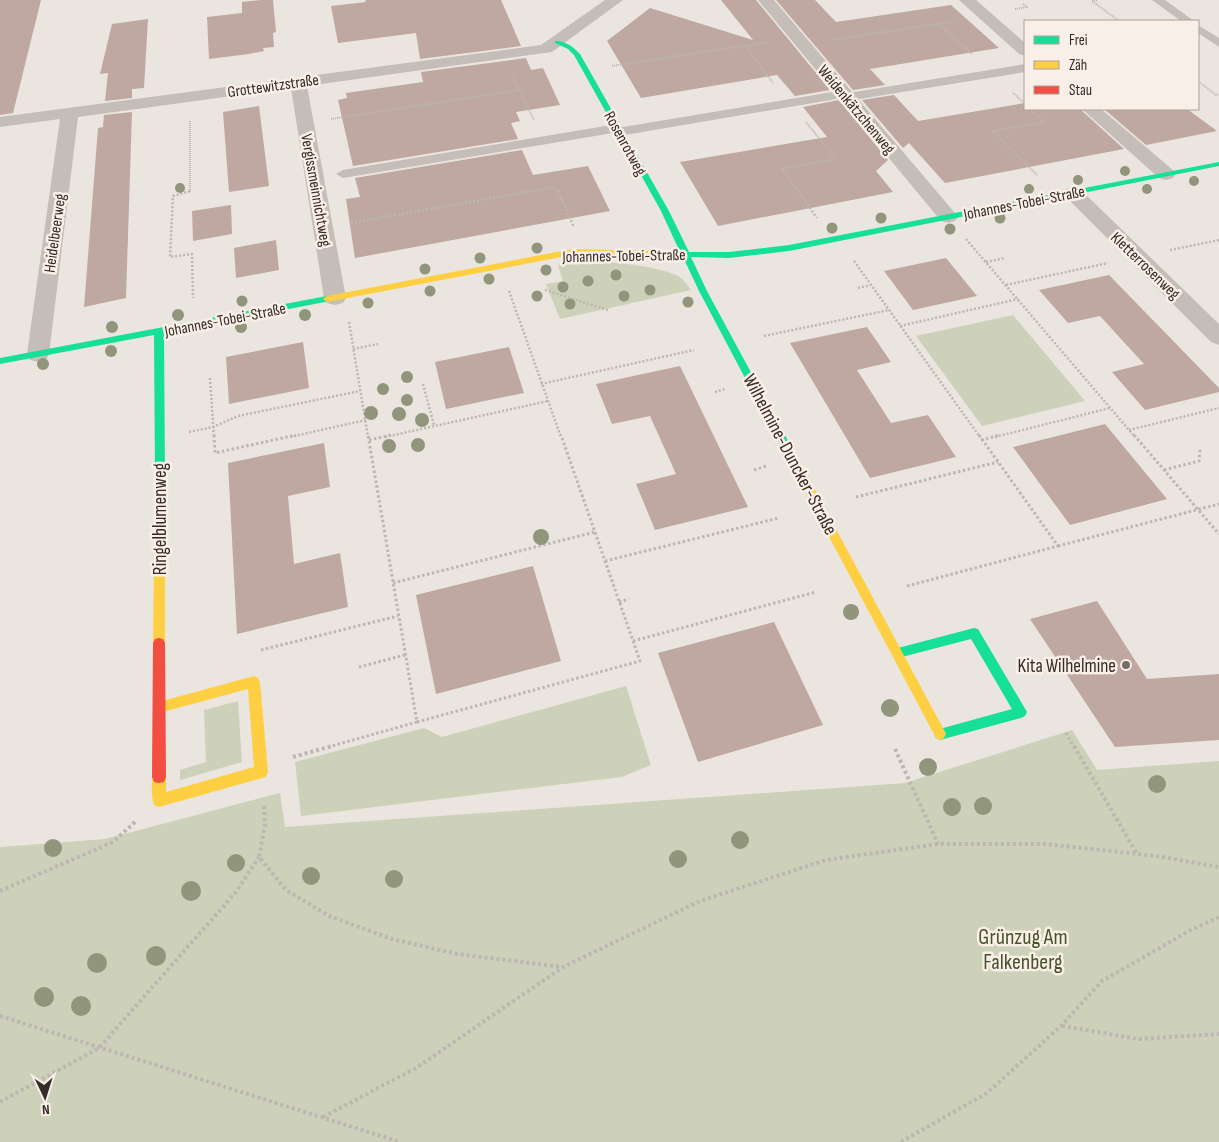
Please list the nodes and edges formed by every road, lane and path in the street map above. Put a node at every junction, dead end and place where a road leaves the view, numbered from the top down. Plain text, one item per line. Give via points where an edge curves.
1 (615, 0) edge
2 (766, 0) edge
3 (967, 0) edge
4 (1097, 0) edge
5 (1158, 0) edge
6 (985, 16) junction
7 (1118, 20) edge
8 (1187, 20) edge
9 (1199, 29) edge
10 (800, 41) junction
11 (1219, 43) edge
12 (551, 46) junction
13 (745, 46) junction
14 (1024, 50) edge
15 (609, 67) dead end
16 (1024, 68) edge
17 (512, 72) dead end
18 (298, 82) junction
19 (1199, 82) edge
20 (520, 90) junction
21 (1219, 94) edge
22 (845, 95) junction
23 (808, 100) junction
24 (1031, 110) edge
25 (1092, 110) edge
26 (70, 112) junction
27 (190, 113) dead end
28 (0, 122) edge
29 (305, 123) junction
30 (618, 130) junction
31 (543, 140) junction
32 (1219, 164) edge
33 (343, 174) dead end
34 (1166, 174) junction
35 (1037, 176) dead end
36 (1073, 193) junction
37 (948, 217) junction
38 (817, 218) dead end
39 (324, 228) junction
40 (575, 228) dead end
41 (966, 239) dead end
42 (686, 253) junction
43 (1005, 258) dead end
44 (854, 261) dead end
45 (986, 262) junction
46 (871, 285) junction
47 (858, 288) dead end
48 (508, 290) dead end
49 (546, 290) dead end
50 (193, 298) dead end
51 (335, 298) junction
52 (1018, 300) junction
53 (608, 310) dead end
54 (888, 310) junction
55 (349, 322) dead end
56 (900, 326) junction
57 (159, 331) junction
58 (764, 336) dead end
59 (1219, 337) edge
60 (378, 344) dead end
61 (353, 349) junction
62 (694, 350) dead end
63 (38, 354) junction
64 (0, 361) edge
65 (210, 378) dead end
66 (422, 384) dead end
67 (542, 384) junction
68 (360, 391) junction
69 (548, 401) junction
70 (1110, 408) junction
71 (1219, 408) edge
72 (366, 420) junction
73 (434, 426) junction
74 (212, 427) junction
75 (1129, 430) junction
76 (160, 438) junction
77 (369, 440) junction
78 (981, 440) junction
79 (1200, 450) dead end
80 (998, 462) junction
81 (1164, 470) junction
82 (856, 497) dead end
83 (1219, 504) edge
84 (1197, 510) junction
85 (779, 518) dead end
86 (595, 532) junction
87 (1219, 534) edge
88 (1058, 546) junction
89 (605, 561) junction
90 (393, 583) junction
91 (907, 586) dead end
92 (816, 592) dead end
93 (629, 598) dead end
94 (619, 602) junction
95 (398, 616) junction
96 (633, 641) junction
97 (255, 652) dead end
98 (898, 653) junction
99 (405, 655) junction
100 (359, 667) dead end
101 (159, 707) junction
102 (416, 722) junction
103 (1066, 733) dead end
104 (895, 749) dead end
105 (260, 766) junction
106 (263, 798) dead end
107 (159, 800) junction
108 (938, 844) junction
109 (1137, 855) junction
110 (259, 857) junction
111 (1219, 867) edge
112 (0, 891) edge
113 (1219, 917) edge
114 (563, 967) junction
115 (0, 1016) edge
116 (1061, 1026) junction
117 (1219, 1034) edge
118 (100, 1048) junction
119 (0, 1102) edge
120 (323, 1117) junction
121 (400, 1142) edge
122 (901, 1142) edge

1 - 12 street
2 - 10 street, Weidenkätzchenweg
3 - 6 street
4 - 7 path via 1092,1
5 - 8 lane
6 - 10 path
6 - 14 street
9 - 11 lane
10 - 13 path
10 - 22 street, Weidenkätzchenweg
12 - 18 street, Grottewitzstraße
12 - 30 street, Rosenrotweg via 570,48 577,54
13 - 15 path
13 - 23 path via 777,89
16 - 22 lane
17 - 20 path
18 - 26 street, Grottewitzstraße
18 - 29 street, Vergissmeinnichtweg
19 - 21 path
20 - 29 path
20 - 31 path
22 - 23 lane
22 - 37 street, Weidenkätzchenweg
23 - 30 lane
23 - 38 path via 802,118 836,159 782,170
24 - 35 path via 1044,122 993,131
25 - 34 street
26 - 28 street, Grottewitzstraße
26 - 63 street, Heidelbeerweg
27 - 50 path via 190,192 174,196 170,257 192,254
29 - 39 street, Vergissmeinnichtweg
30 - 31 lane
30 - 42 street, Rosenrotweg
31 - 33 lane
32 - 34 street, Johannes-Tobei-Straße
34 - 36 street, Johannes-Tobei-Straße
36 - 37 street, Johannes-Tobei-Straße
36 - 59 street, Kletterrosenweg
37 - 42 street, Johannes-Tobei-Straße via 789,248 729,255
39 - 40 path via 556,187
39 - 51 street, Vergissmeinnichtweg
41 - 45 path
42 - 51 street, Johannes-Tobei-Straße via 572,252
42 - 98 street, Wilhelmine-Duncker-Straße via 708,300
43 - 45 path
44 - 46 path
45 - 52 path
46 - 47 path
46 - 54 path
48 - 67 path
49 - 53 path
51 - 57 street, Johannes-Tobei-Straße
52 - 56 path
52 - 70 path
54 - 56 path
54 - 58 path
55 - 61 path
56 - 78 path
57 - 63 street, Johannes-Tobei-Straße
57 - 76 street, Ringelblumenweg
60 - 61 path
61 - 68 path
62 - 67 path
63 - 64 street, Johannes-Tobei-Straße
65 - 74 path
66 - 73 path
67 - 69 path
68 - 72 path
68 - 74 path via 238,416
69 - 73 path
69 - 86 path
70 - 75 path
70 - 78 path
71 - 75 path
72 - 74 path via 215,453
72 - 77 path
73 - 77 path
74 - 76 path
75 - 81 path
76 - 101 street, Ringelblumenweg
77 - 90 path
78 - 80 path
79 - 81 path via 1199,461
80 - 82 path
80 - 88 path
81 - 84 path
83 - 84 path
84 - 87 path
84 - 88 path
85 - 89 path
86 - 89 path
86 - 90 path
88 - 91 path
89 - 94 path
90 - 95 path
92 - 96 path
93 - 94 path
94 - 96 path
95 - 97 path
95 - 99 path
96 - 102 path via 640,661
98 - 98 street, Wilhelmine-Duncker-Straße via 974,633 1021,712 941,735
99 - 100 path
99 - 102 path
101 - 105 street via 254,682
101 - 107 street, Ringelblumenweg
102 - 105 path
103 - 109 path
104 - 108 path
105 - 107 street via 261,772
106 - 110 path via 266,825
107 - 112 path via 113,842
108 - 109 path via 1045,844
108 - 114 path via 826,860 700,901
109 - 111 path
110 - 114 path via 286,890 329,916 392,939 457,954
110 - 118 path via 236,892
113 - 116 path via 1102,981
114 - 120 path via 416,1068
115 - 118 path
116 - 117 path via 1138,1039
116 - 122 path via 988,1093
118 - 119 path
118 - 120 path
120 - 121 path

